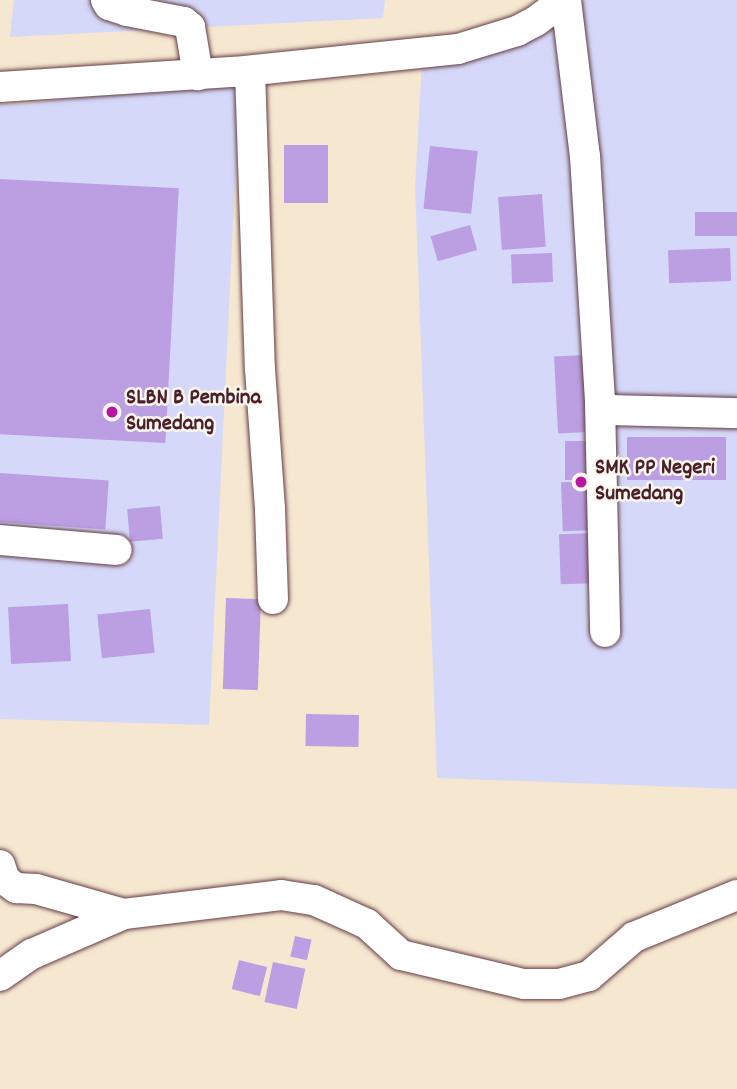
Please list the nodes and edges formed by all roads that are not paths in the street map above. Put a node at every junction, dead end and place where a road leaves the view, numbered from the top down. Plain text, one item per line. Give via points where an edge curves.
1 (106, 0) edge
2 (565, 0) edge
3 (250, 71) junction
4 (198, 75) junction
5 (0, 87) edge
6 (600, 404) junction
7 (737, 412) edge
8 (0, 540) edge
9 (117, 550) dead end
10 (273, 599) dead end
11 (605, 632) dead end
12 (0, 865) edge
13 (737, 895) edge
14 (124, 914) junction
15 (0, 976) edge

1 - 4 street via 127,11 184,22 190,27
2 - 3 street via 517,31 458,49
2 - 6 street via 585,156
3 - 4 street
3 - 10 street
4 - 5 street
6 - 7 street via 612,410
6 - 11 street
8 - 9 street
12 - 14 street via 5,880 16,888 36,889
13 - 14 street via 634,937 589,976 541,985 401,955 367,924 299,897 259,895
14 - 15 street via 32,954

